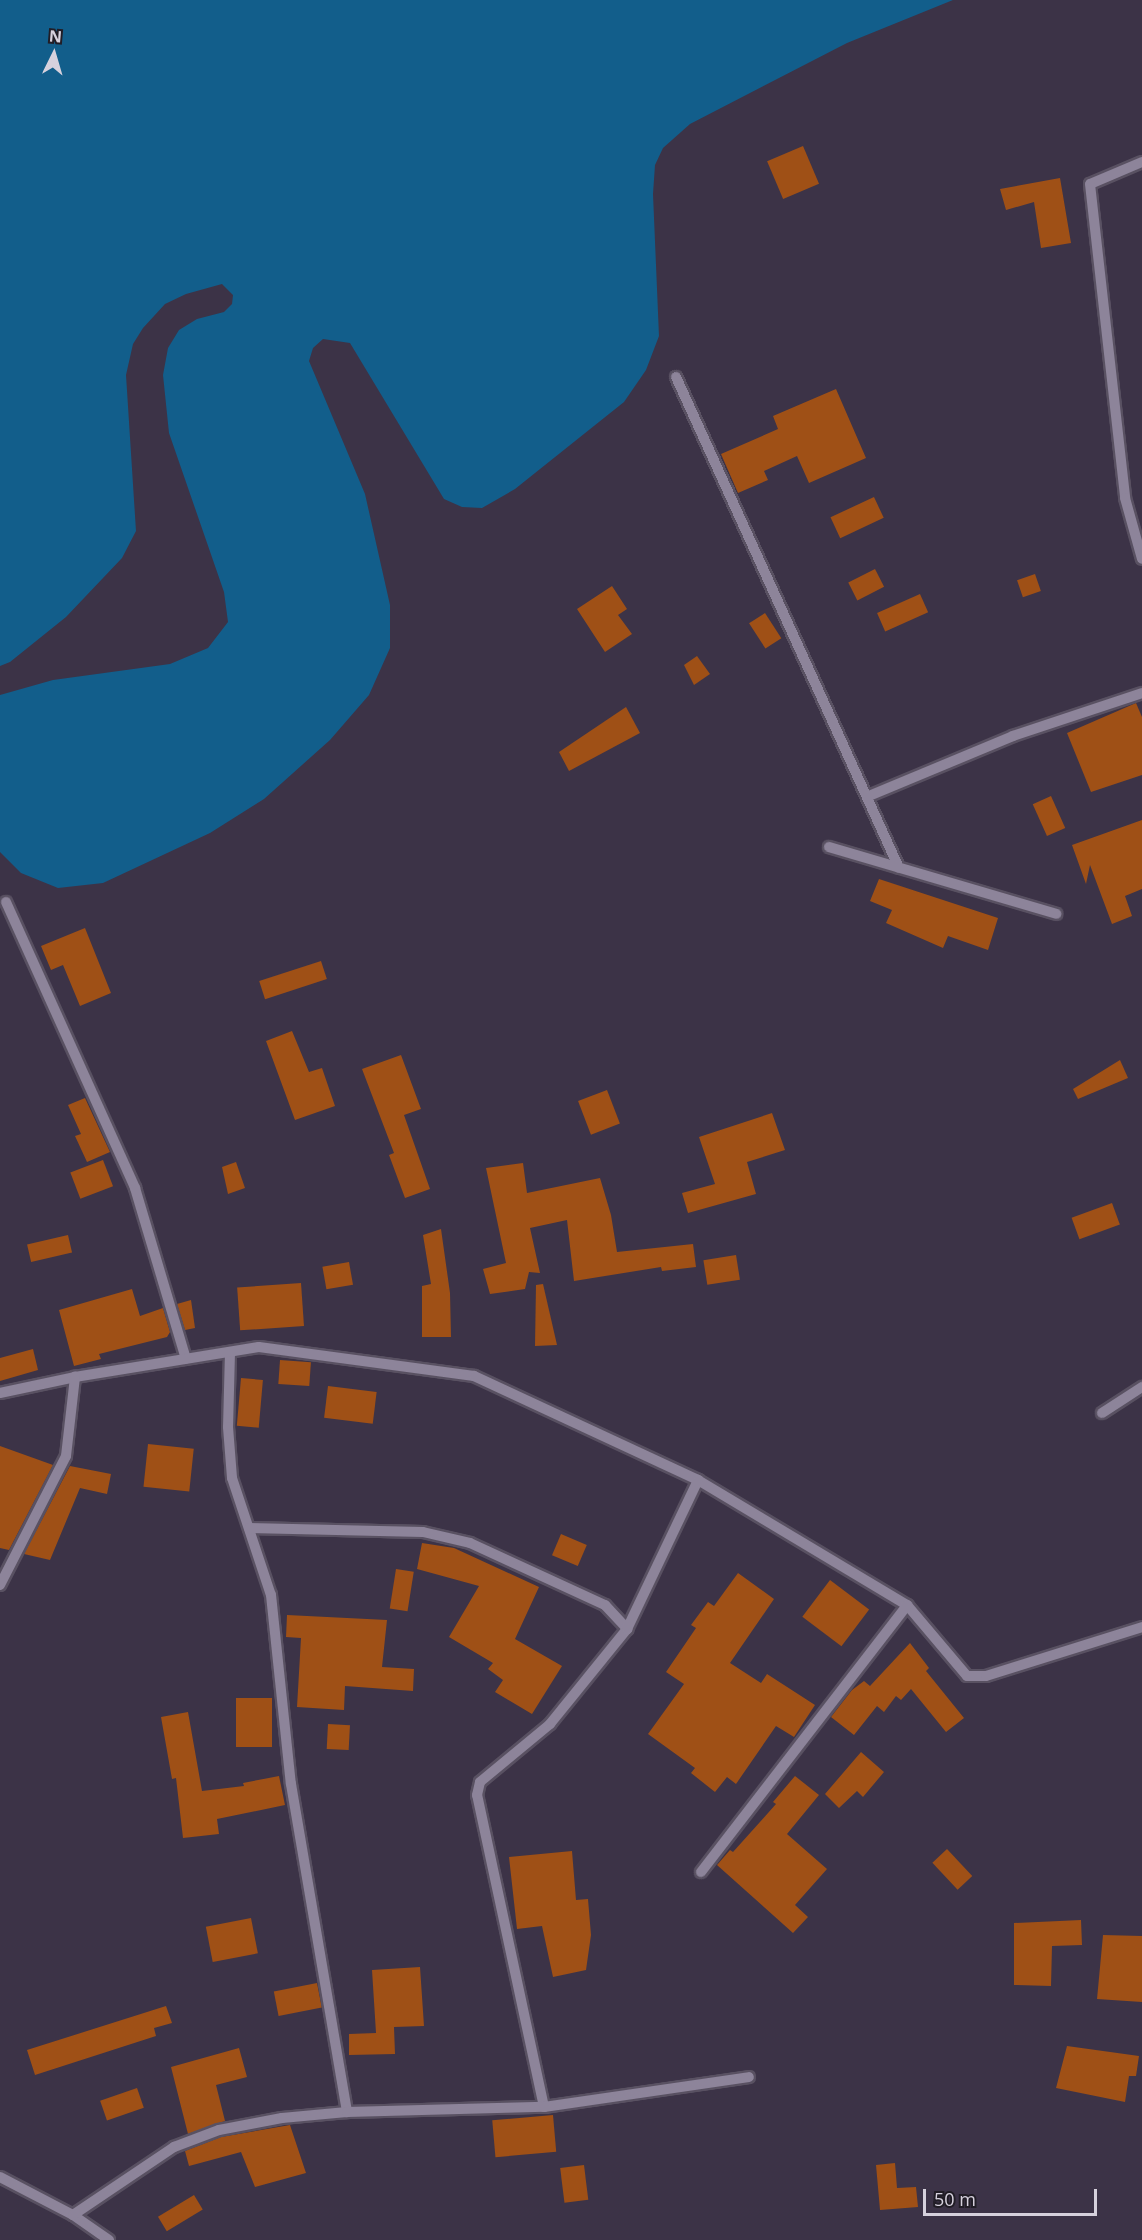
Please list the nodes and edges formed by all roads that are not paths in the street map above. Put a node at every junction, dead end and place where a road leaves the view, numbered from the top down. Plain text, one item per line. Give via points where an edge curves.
1 (1142, 162) edge
2 (676, 376) dead end
3 (1142, 559) edge
4 (1142, 693) edge
5 (869, 796) junction
6 (829, 847) dead end
7 (899, 868) junction
8 (6, 902) dead end
9 (1056, 914) dead end
10 (230, 1352) junction
11 (186, 1359) junction
12 (75, 1377) junction
13 (1142, 1387) edge
14 (0, 1393) edge
15 (1102, 1413) dead end
16 (698, 1480) junction
17 (249, 1528) junction
18 (0, 1585) edge
19 (907, 1605) junction
20 (1142, 1627) edge
21 (627, 1629) junction
22 (701, 1872) dead end
23 (749, 2077) dead end
24 (544, 2107) junction
25 (346, 2112) junction
26 (0, 2177) edge
27 (73, 2216) junction
28 (109, 2240) edge

1 - 3 street via 1090,184 1125,498
2 - 5 street
4 - 5 street via 1013,736
5 - 7 street
6 - 7 street
7 - 9 street
8 - 11 street via 135,1188
10 - 11 street
10 - 16 street via 260,1347 474,1376
10 - 17 street via 228,1427 232,1478
11 - 12 street
12 - 14 street
12 - 18 street via 66,1456
13 - 15 street
16 - 19 street
16 - 21 street
17 - 21 street via 423,1532 470,1543 605,1605
17 - 25 street via 271,1595 291,1784
19 - 20 street via 968,1676 986,1676
19 - 22 street
21 - 24 street via 550,1724 480,1782 477,1796
23 - 24 street
24 - 25 street
25 - 27 street via 219,2130 185,2143
26 - 27 street
27 - 28 street

